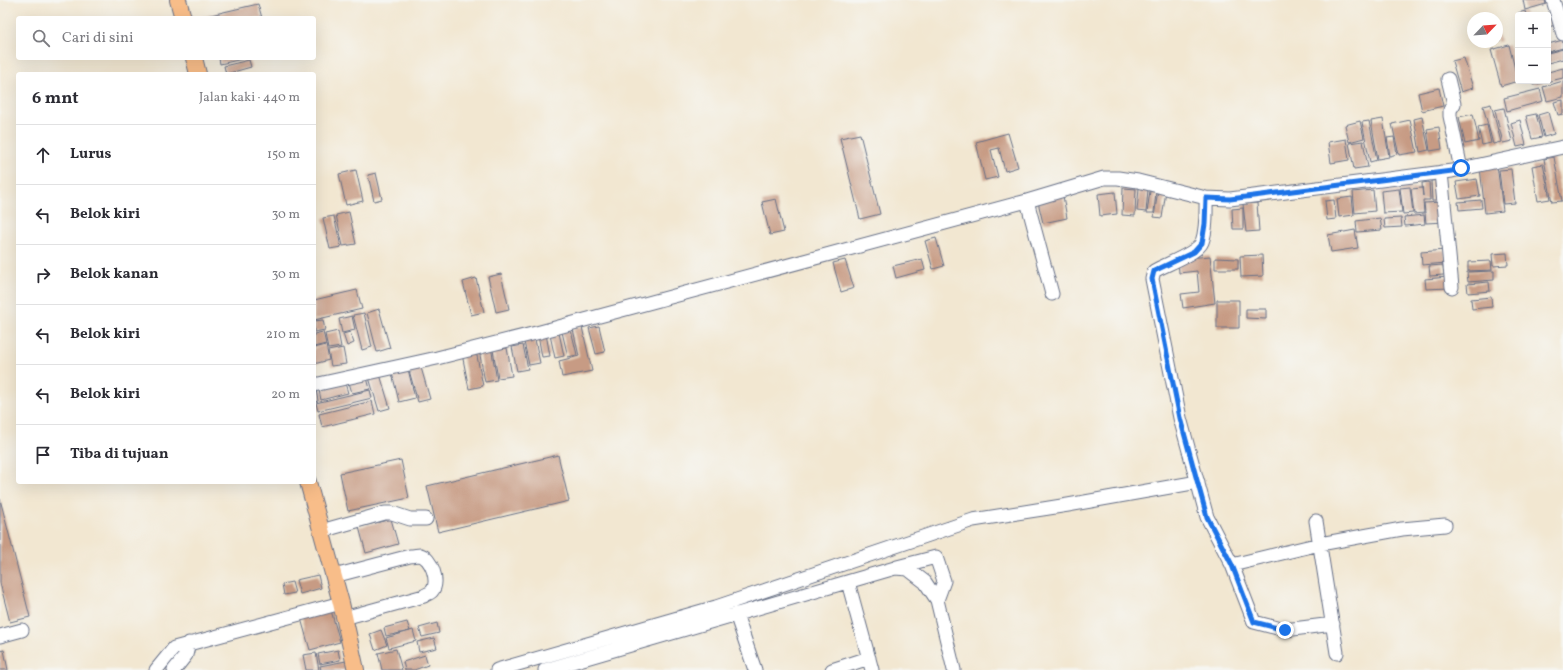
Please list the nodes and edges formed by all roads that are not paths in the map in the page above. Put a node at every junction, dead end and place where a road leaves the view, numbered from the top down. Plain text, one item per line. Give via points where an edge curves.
1 (178, 0) edge
2 (1553, 0) edge
3 (182, 16) edge
4 (1563, 34) edge
5 (194, 60) edge
6 (198, 72) edge
7 (1448, 79) dead end
8 (1563, 147) edge
9 (1461, 168) junction
10 (1441, 172) junction
11 (1206, 198) junction
12 (1027, 201) junction
13 (1452, 287) dead end
14 (1052, 294) dead end
15 (316, 385) edge
16 (1198, 482) junction
17 (309, 484) edge
18 (426, 519) dead end
19 (1316, 521) dead end
20 (1445, 525) dead end
21 (321, 531) junction
22 (1320, 544) junction
23 (1232, 565) junction
24 (895, 568) junction
25 (334, 576) junction
26 (848, 582) junction
27 (937, 600) junction
28 (343, 610) junction
29 (736, 614) junction
30 (1333, 624) junction
31 (22, 630) dead end
32 (0, 636) edge
33 (189, 643) junction
34 (1337, 652) dead end
35 (870, 664) edge
36 (156, 670) edge
37 (174, 670) edge
38 (356, 670) edge
39 (497, 670) edge
40 (545, 670) edge
41 (755, 670) edge
42 (832, 670) edge
43 (954, 670) edge

1 - 3 main road
2 - 4 street
5 - 6 main road
7 - 9 street via 1454,104 1450,116
8 - 9 street
9 - 10 street
10 - 11 street via 1230,199
10 - 13 street
11 - 12 street via 1138,181 1104,178
11 - 16 street via 1202,243 1194,252 1154,271 1152,279 1180,418
12 - 14 street
12 - 15 street via 540,332
16 - 23 street via 1207,517
16 - 39 street via 973,520 716,607
17 - 21 main road
18 - 21 street via 410,519 385,513
19 - 22 street
20 - 22 street via 1402,529
21 - 25 main road
22 - 23 street
22 - 30 street
23 - 30 street via 1254,622 1285,630
24 - 26 street
24 - 27 street via 908,569 925,582
24 - 27 street via 936,557 944,581
25 - 28 main road
25 - 28 street via 420,555 428,559 434,572 435,584 432,591 424,596
26 - 29 street
26 - 35 street
27 - 43 street
28 - 33 street
28 - 38 main road
29 - 40 street
29 - 41 street
30 - 34 street
31 - 32 street
33 - 36 street via 174,648
33 - 37 street via 186,656
35 - 42 street

